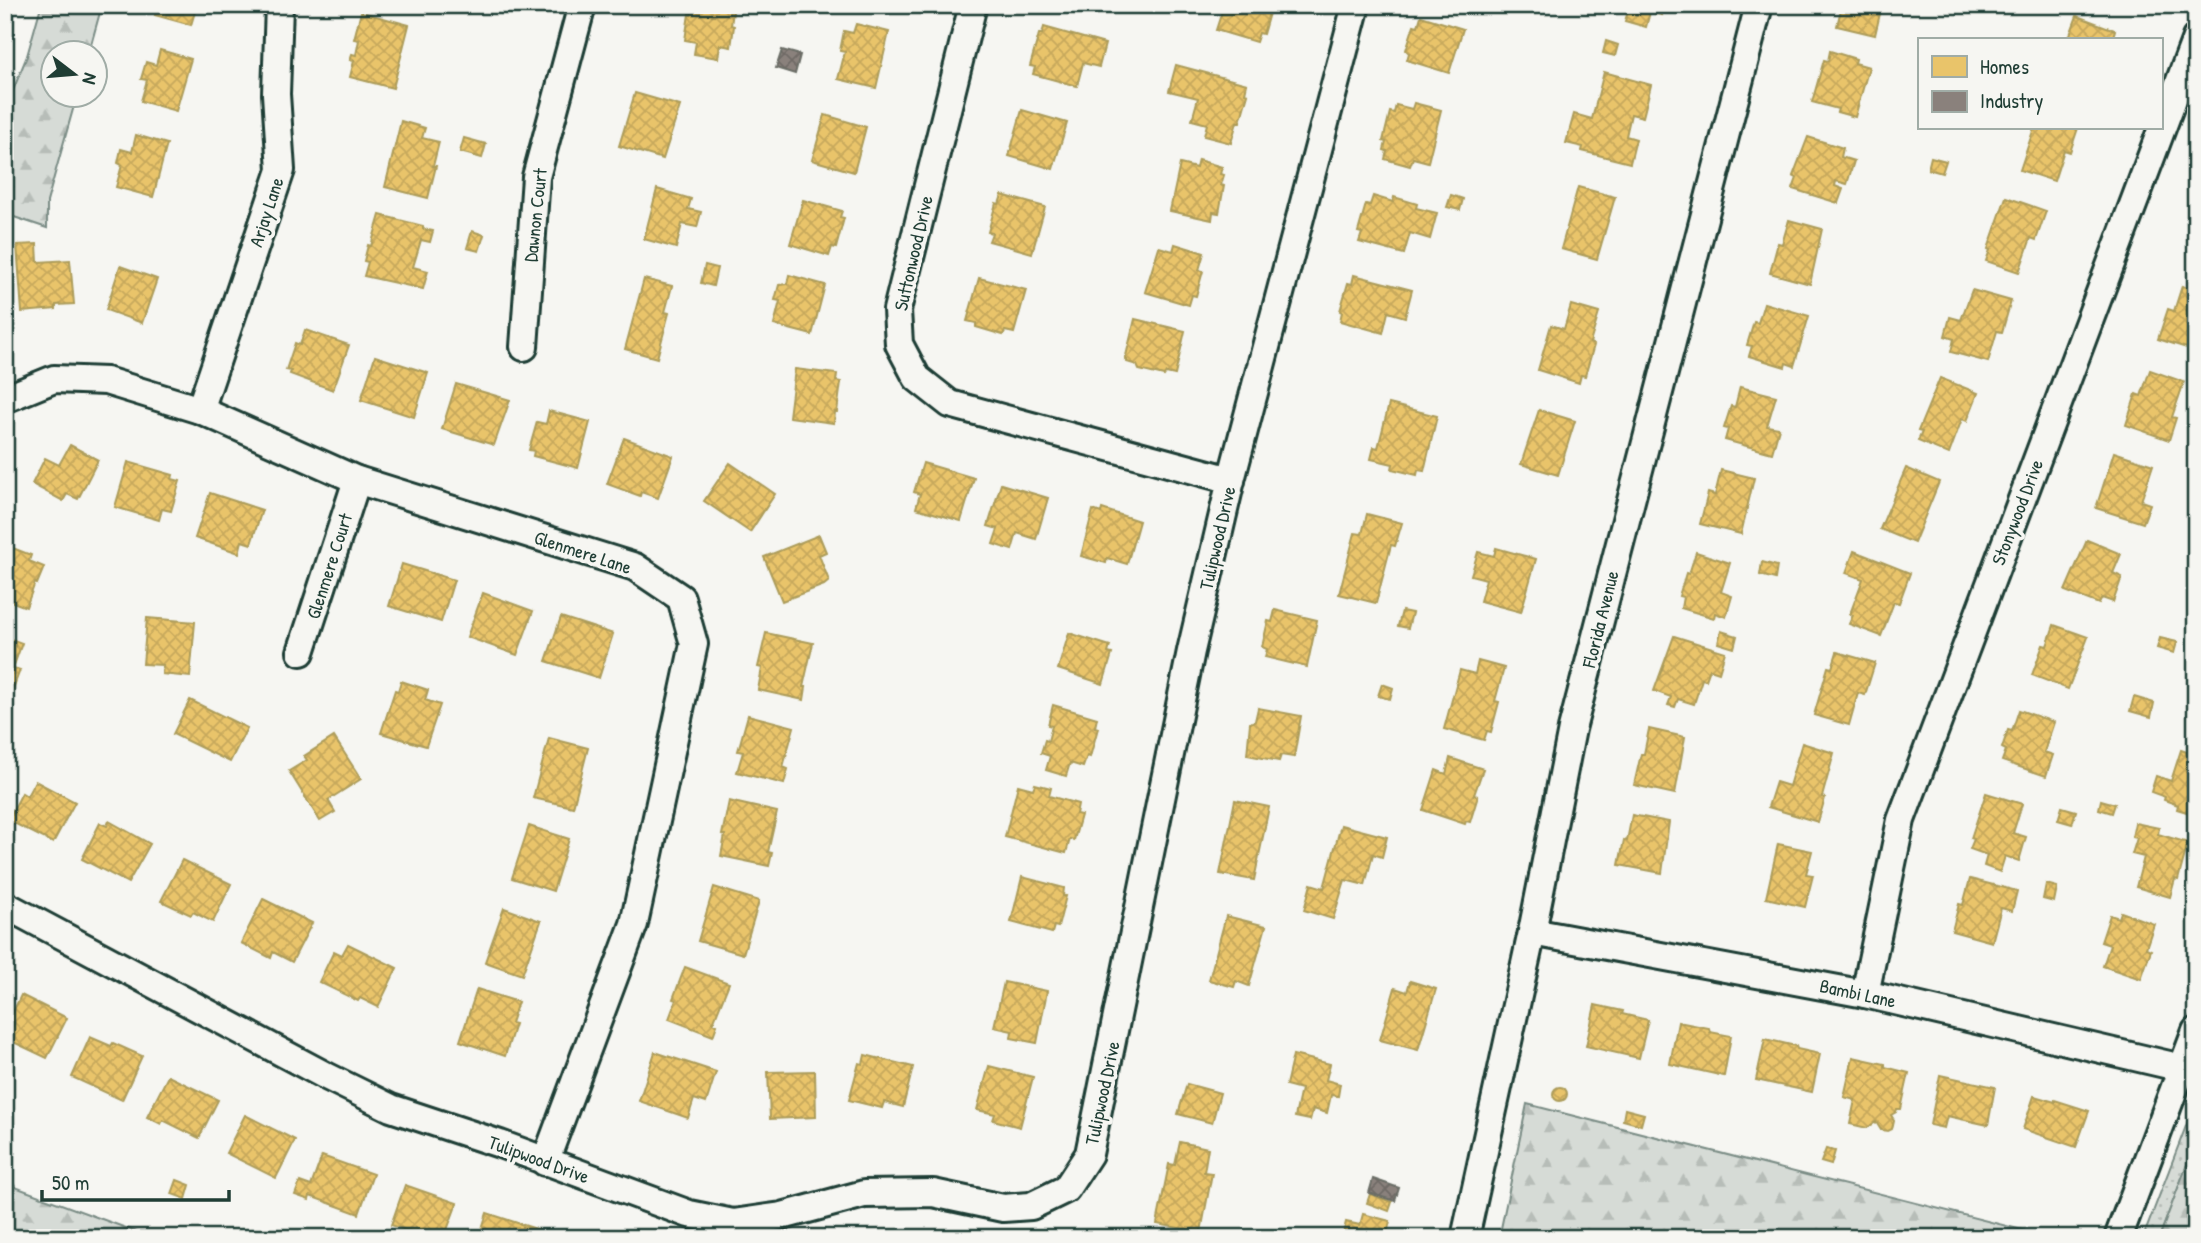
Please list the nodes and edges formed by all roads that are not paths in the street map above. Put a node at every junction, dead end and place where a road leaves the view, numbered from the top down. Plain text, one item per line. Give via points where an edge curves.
1 (279, 5) edge
2 (582, 5) edge
3 (973, 5) edge
4 (1356, 5) edge
5 (1759, 5) edge
6 (2196, 38) edge
7 (2162, 128) edge
8 (2161, 130) edge
9 (524, 347) dead end
10 (5, 398) edge
11 (200, 410) junction
12 (357, 480) junction
13 (1231, 480) junction
14 (301, 652) dead end
15 (5, 905) edge
16 (1532, 932) junction
17 (1865, 994) junction
18 (2196, 1031) edge
19 (2182, 1068) junction
20 (545, 1162) junction
21 (1465, 1238) edge
22 (2118, 1238) edge

1 - 11 street, Arjay Lane via 276,94 281,170
2 - 9 street, Dawnon Court via 536,177
3 - 13 street, Suttonwood Drive via 897,310 899,344 911,367 917,378 950,404
4 - 13 street, Tulipwood Drive
5 - 16 street, Florida Avenue via 1572,729
6 - 7 street, Stonywood Drive
8 - 17 street, Stonywood Drive via 1901,820
10 - 11 street, Glenmere Lane via 54,379 106,382
11 - 12 street, Glenmere Lane
12 - 14 street, Glenmere Court
12 - 20 street, Glenmere Lane via 635,567 681,598 694,644 634,924
13 - 20 street, Tulipwood Drive via 1191,651 1089,1154 1066,1189 1031,1206 1003,1208 933,1194 864,1194 782,1216 733,1223 689,1214
15 - 20 street, Tulipwood Drive via 391,1108
16 - 17 street, Bambi Lane
16 - 21 street, Florida Avenue
17 - 19 street, Bambi Lane
18 - 19 street
19 - 22 street

